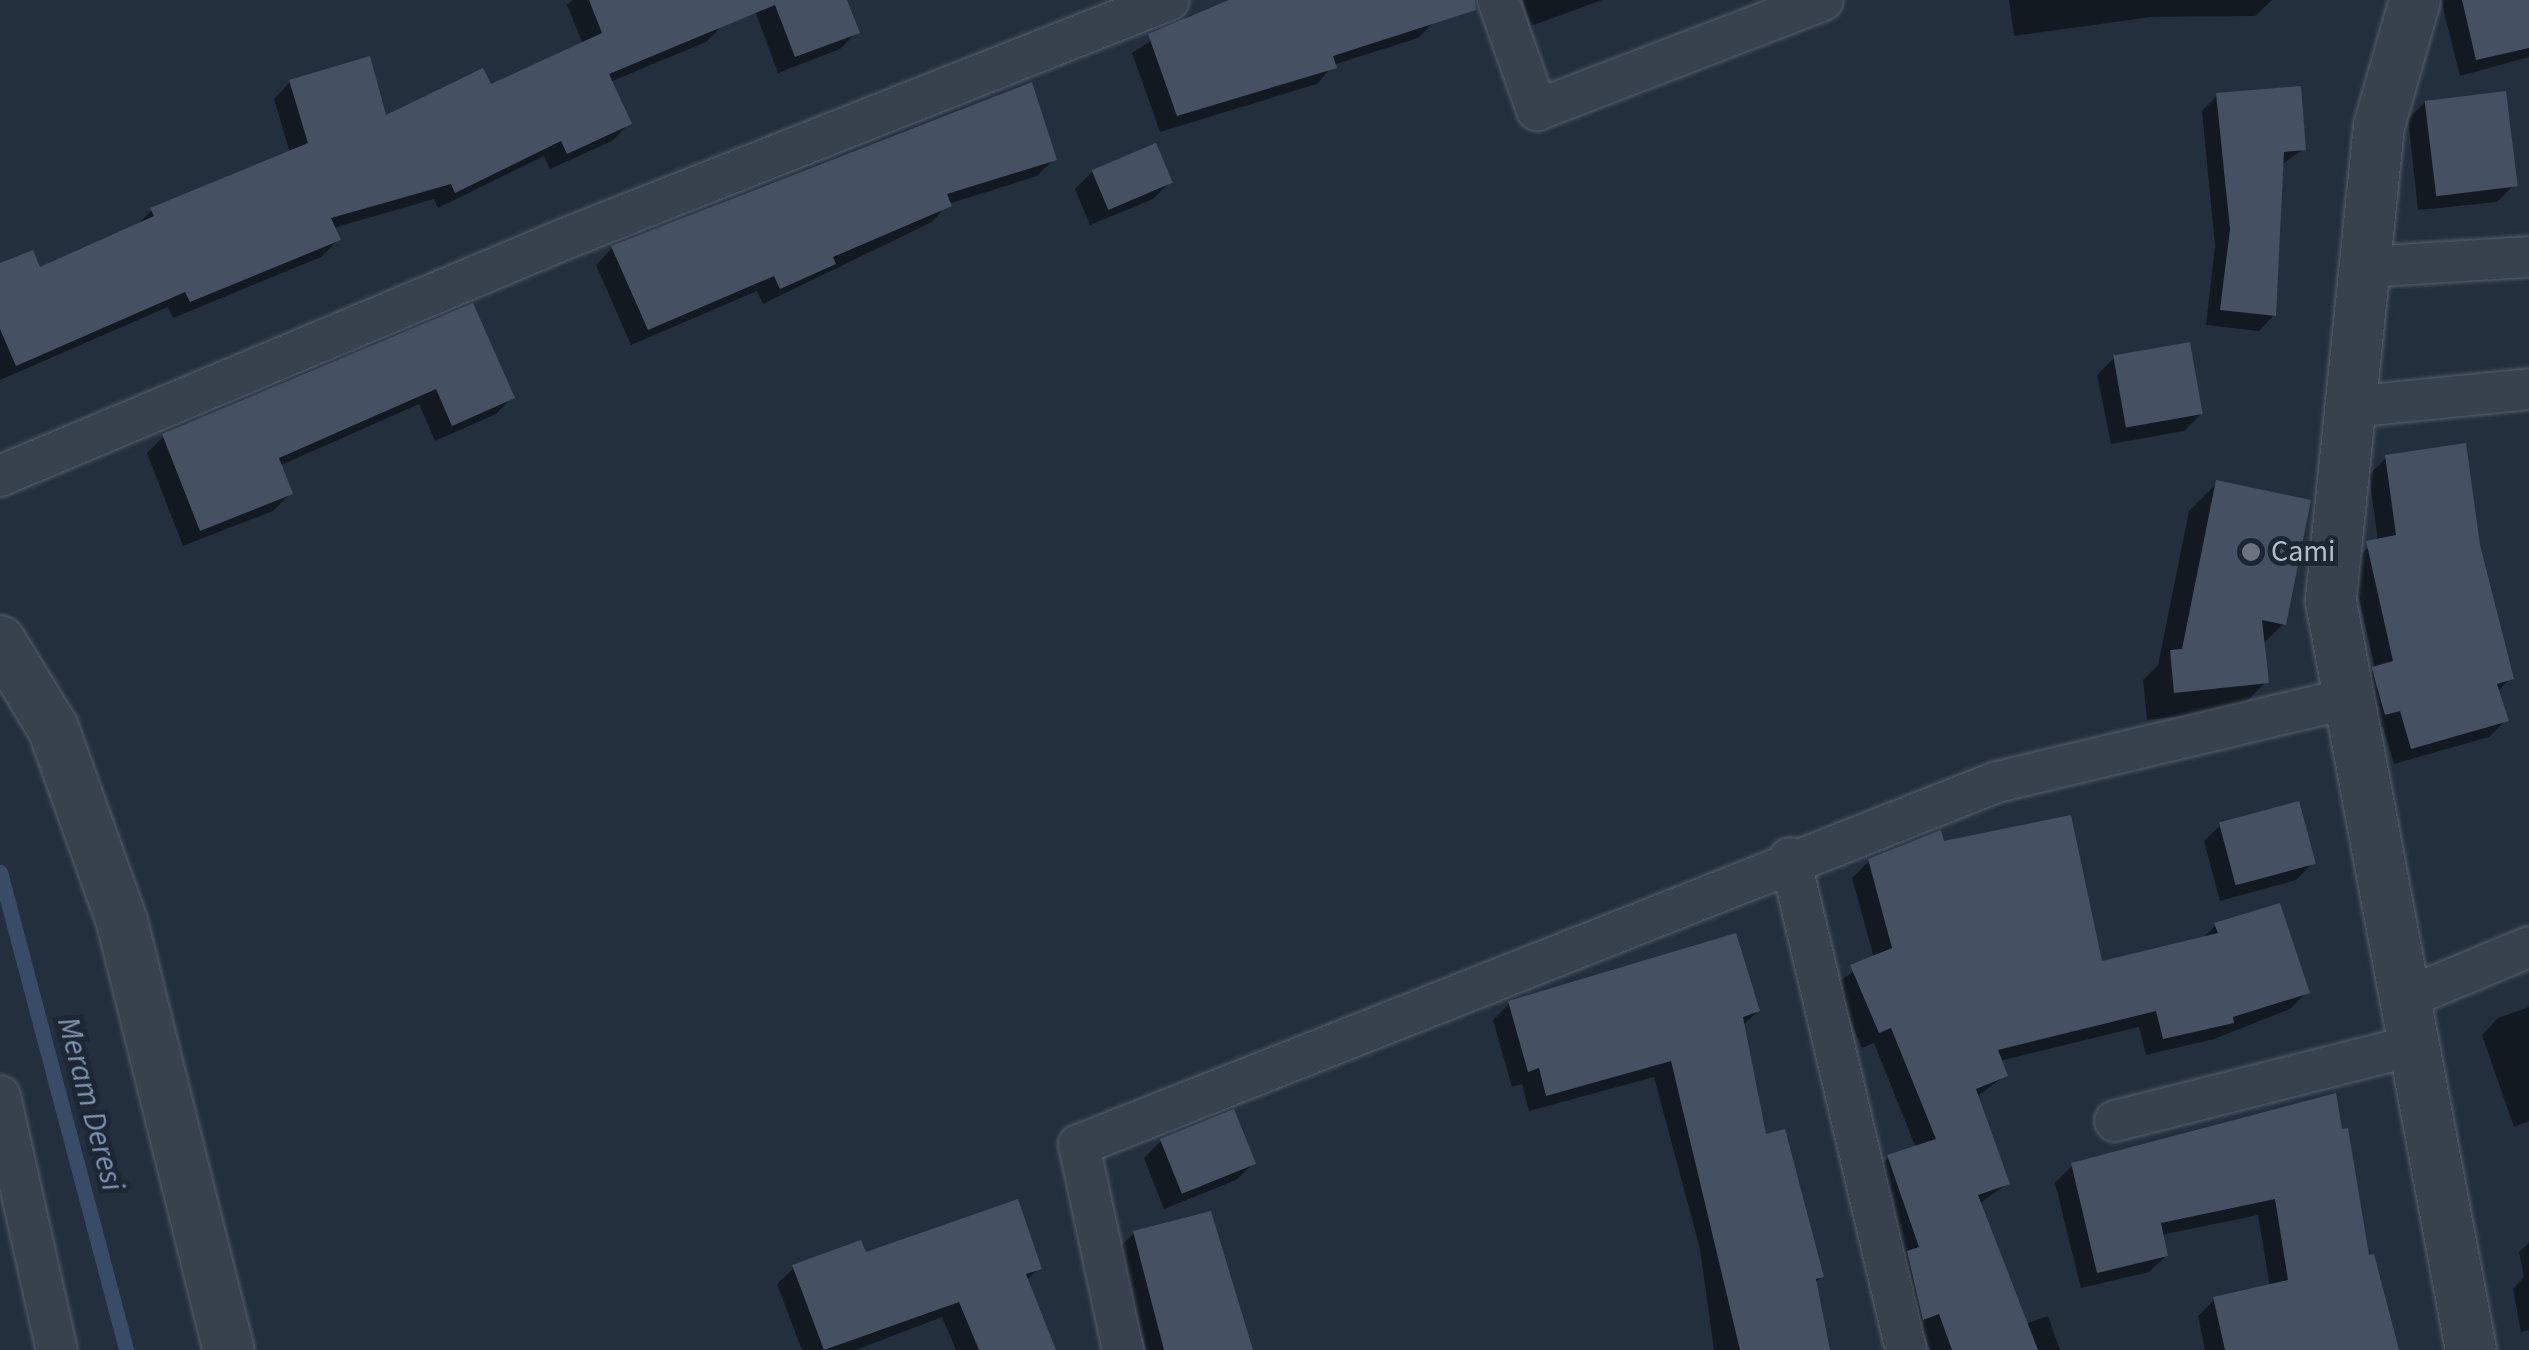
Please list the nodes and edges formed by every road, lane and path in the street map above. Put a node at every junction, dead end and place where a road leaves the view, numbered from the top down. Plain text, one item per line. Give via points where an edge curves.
1 (1169, 0) edge
2 (1498, 0) edge
3 (1823, 0) edge
4 (2415, 0) edge
5 (2529, 257) edge
6 (2365, 267) junction
7 (2529, 389) edge
8 (2350, 407) junction
9 (0, 476) edge
10 (0, 641) edge
11 (2349, 698) junction
12 (1790, 858) junction
13 (2529, 947) edge
14 (2410, 1022) junction
15 (2115, 1121) dead end
16 (3, 1123) edge
17 (56, 1350) edge
18 (228, 1350) edge
19 (1122, 1350) edge
20 (1906, 1350) edge
21 (2471, 1350) edge

1 - 9 street via 567,238
2 - 3 street via 1537,110
4 - 6 street via 2379,126
5 - 6 street
6 - 8 street
7 - 8 street
8 - 11 street via 2330,602
10 - 18 street via 52,728 122,922
11 - 12 street via 1997,782
11 - 14 street
12 - 19 street via 1079,1145
12 - 20 street
13 - 14 street
14 - 15 street
14 - 21 street
16 - 17 street

